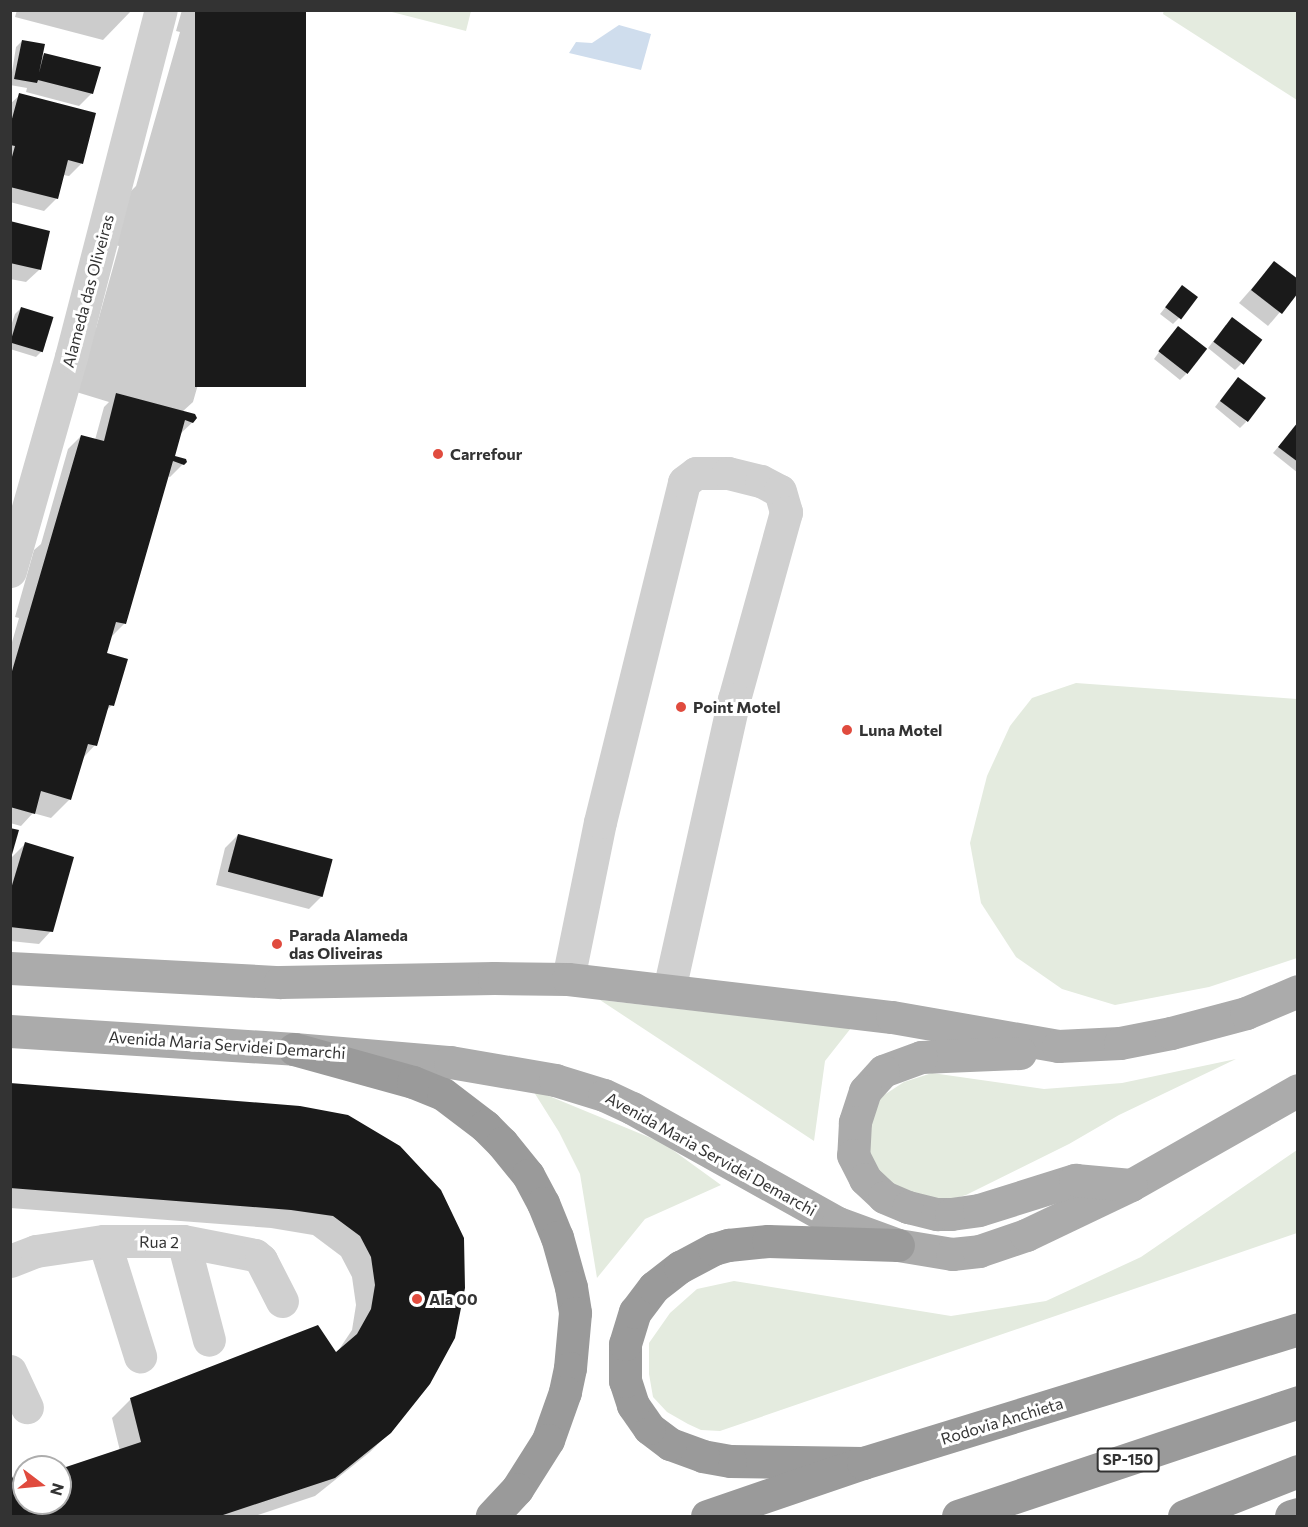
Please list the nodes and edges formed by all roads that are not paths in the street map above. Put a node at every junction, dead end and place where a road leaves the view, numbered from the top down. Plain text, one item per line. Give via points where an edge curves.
1 (161, 10) edge
2 (10, 571) edge
3 (10, 968) edge
4 (568, 979) junction
5 (669, 990) junction
6 (1298, 991) edge
7 (10, 1031) edge
8 (1058, 1046) junction
9 (294, 1048) junction
10 (1298, 1090) edge
11 (1131, 1185) junction
12 (104, 1241) junction
13 (183, 1241) junction
14 (898, 1245) junction
15 (10, 1261) edge
16 (282, 1301) dead end
17 (1298, 1329) edge
18 (209, 1340) dead end
19 (140, 1356) dead end
20 (10, 1371) edge
21 (1298, 1402) edge
22 (27, 1407) dead end
23 (863, 1463) junction
24 (1298, 1471) edge
25 (1298, 1514) edge
26 (492, 1516) edge
27 (707, 1516) edge
28 (958, 1516) edge
29 (1184, 1516) edge
30 (1291, 1516) edge

1 - 2 street, Alameda das Oliveiras via 71,357
3 - 4 main road via 280,982
4 - 5 main road
4 - 5 street via 602,810 684,482 696,472 728,473 761,481 780,491 786,512 734,699
5 - 8 main road via 892,1017
6 - 8 main road via 1246,1013 1171,1034 1120,1043
7 - 9 main road, Avenida Maria Servidei Demarchi
8 - 11 main road via 1013,1054 921,1058 883,1071 865,1091 855,1122 853,1148 858,1167 884,1197 937,1214 979,1210 1076,1180
9 - 14 main road, Avenida Maria Servidei Demarchi via 493,1067 595,1092 632,1108 821,1215
9 - 26 highway via 413,1082 458,1104 485,1126 521,1167 558,1237 575,1313 565,1392 548,1440 534,1464
10 - 11 main road, Avenida Maria Servidei Demarchi
11 - 14 main road, Avenida Maria Servidei Demarchi via 1026,1235 979,1251 952,1254
12 - 13 street, Rua 2
12 - 15 street, Rua 2 via 36,1251
12 - 19 street
13 - 16 street, Rua 2 via 255,1255
13 - 18 street
14 - 23 highway via 768,1240 714,1249 654,1287 634,1312 626,1344 625,1381 633,1405 649,1428 670,1444 730,1461
17 - 23 highway, Rodovia Anchieta
20 - 22 street
21 - 28 highway, SP-150
23 - 27 highway, Rodovia Anchieta
24 - 29 highway
25 - 30 highway

